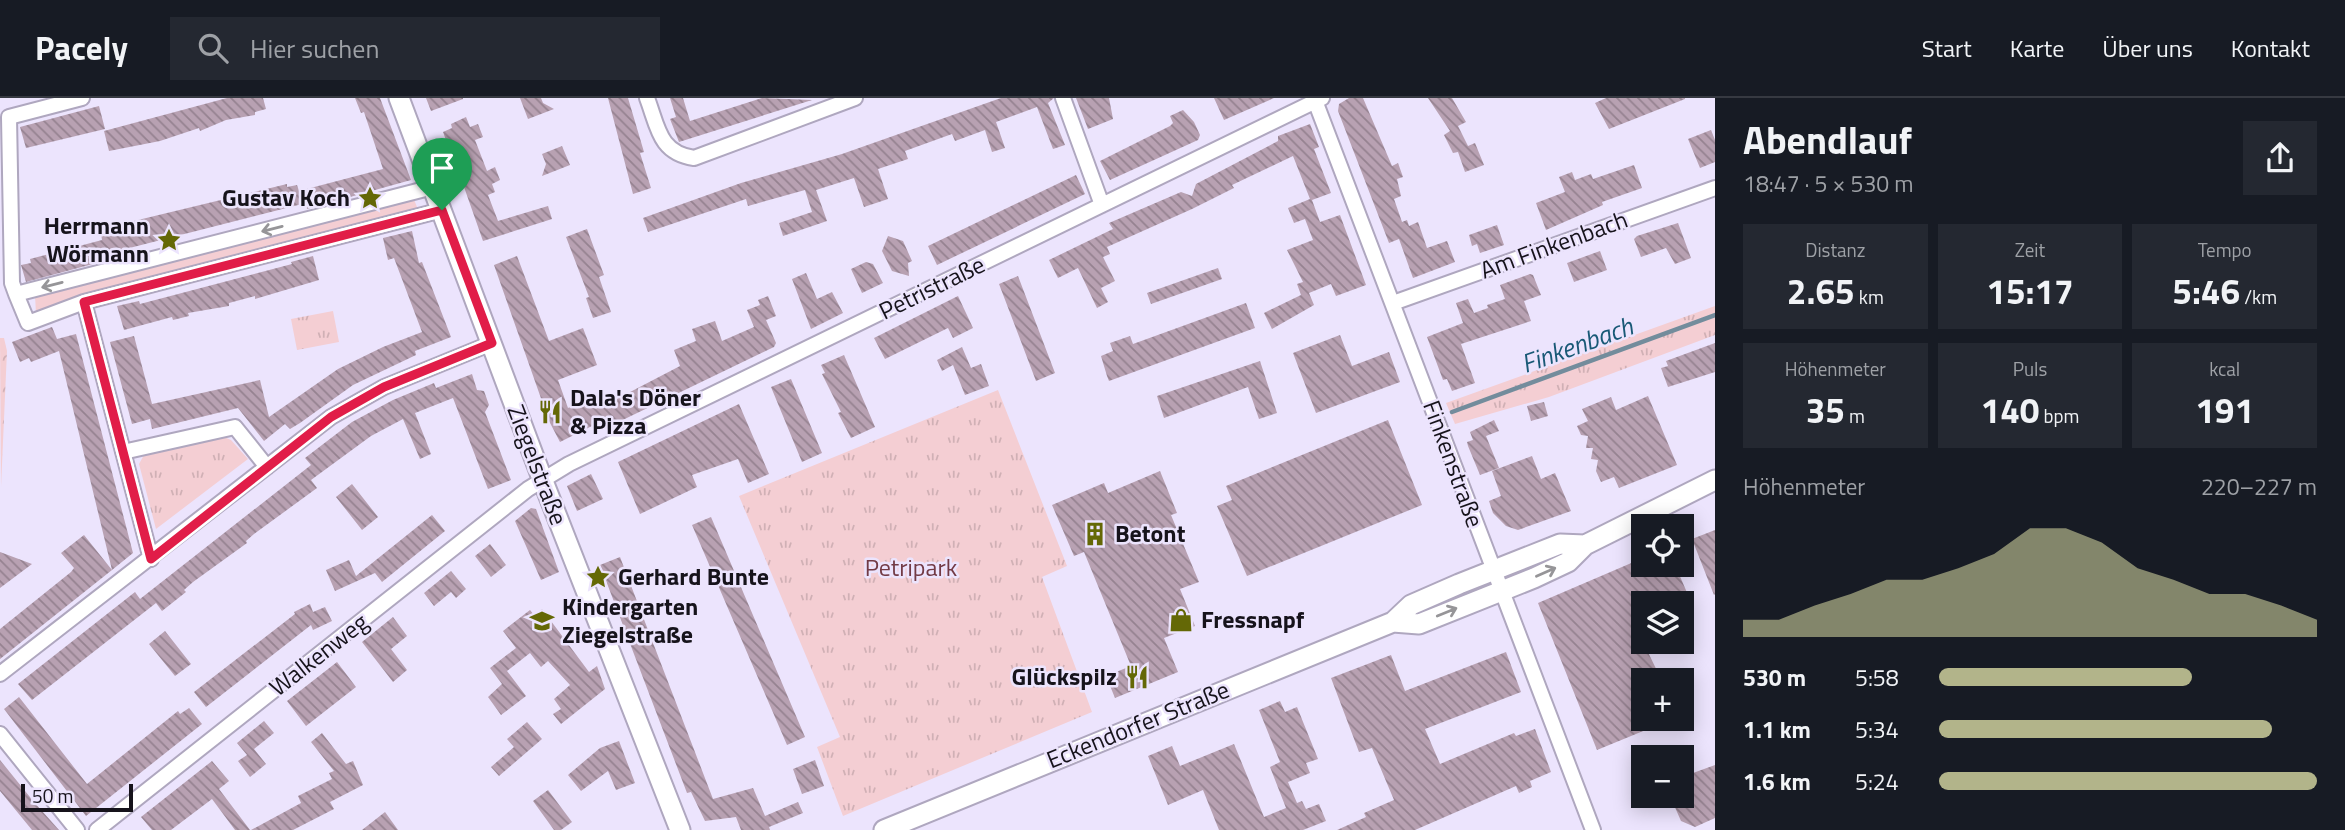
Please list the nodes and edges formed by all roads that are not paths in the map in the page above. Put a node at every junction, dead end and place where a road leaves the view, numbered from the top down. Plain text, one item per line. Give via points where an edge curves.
1 (82, 98) edge
2 (399, 98) edge
3 (647, 98) edge
4 (855, 98) edge
5 (1063, 98) edge
6 (1317, 99) edge
7 (433, 187) junction
8 (1715, 188) edge
9 (1102, 205) junction
10 (442, 210) junction
11 (16, 294) junction
12 (84, 302) junction
13 (1393, 303) junction
14 (492, 343) junction
15 (123, 452) junction
16 (267, 467) junction
17 (1715, 480) edge
18 (543, 481) junction
19 (1585, 545) junction
20 (151, 559) junction
21 (1493, 571) junction
22 (1500, 591) junction
23 (1393, 622) junction
24 (0, 674) edge
25 (0, 734) edge
26 (77, 830) edge
27 (97, 830) edge
28 (680, 830) edge
29 (884, 830) edge
30 (1593, 830) edge

1 - 11 street via 9,117 12,284
2 - 7 street, Ziegelstraße
3 - 4 street via 671,152 694,158
5 - 9 street
6 - 9 street, Petristraße
6 - 13 street, Finkenstraße
7 - 10 street, Ziegelstraße
7 -> 11 street
8 - 13 street, Am Finkenbach
9 - 18 street, Petristraße via 569,464
10 - 12 street
10 - 14 street, Ziegelstraße
11 - 12 street via 28,323
12 - 15 street
13 - 21 street, Finkenstraße
14 - 16 street via 384,387 331,417
14 - 18 street, Ziegelstraße
15 - 16 street via 235,427
15 - 20 street
16 - 20 street
17 - 19 street, Eckendorfer Straße
18 - 27 street, Walkenweg
18 - 28 street, Ziegelstraße
19 - 21 street, Eckendorfer Straße via 1560,544
22 -> 19 street, Eckendorfer Straße via 1568,562
20 - 24 street
21 - 22 street, Finkenstraße
21 - 23 street, Eckendorfer Straße via 1411,605
23 -> 22 street, Eckendorfer Straße via 1419,624
22 - 30 street, Finkenstraße
23 - 29 street, Eckendorfer Straße
25 - 26 street

